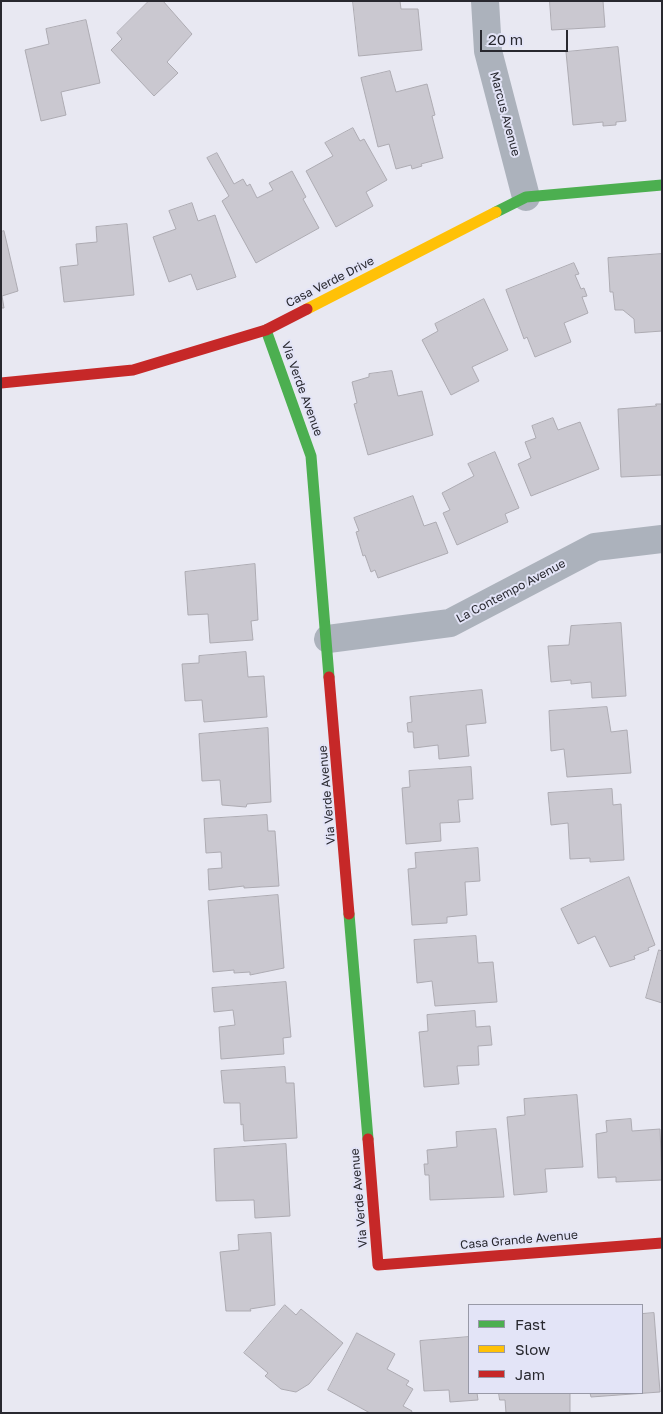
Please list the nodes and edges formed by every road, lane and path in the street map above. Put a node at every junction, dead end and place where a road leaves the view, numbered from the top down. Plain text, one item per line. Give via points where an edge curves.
1 (485, 1) edge
2 (662, 185) edge
3 (526, 197) junction
4 (266, 330) junction
5 (1, 383) edge
6 (662, 539) edge
7 (328, 639) junction
8 (662, 1243) edge
9 (378, 1265) joint

1 - 3 street, Marcus Avenue via 488,51
2 - 3 street, Casa Verde Drive
3 - 4 street, Casa Verde Drive
4 - 5 street, Casa Verde Drive via 133,370
4 - 7 street, Via Verde Avenue via 311,456
6 - 7 street, La Contempo Avenue via 595,547 450,623
7 - 9 street, Via Verde Avenue
8 - 9 street, Casa Grande Avenue

